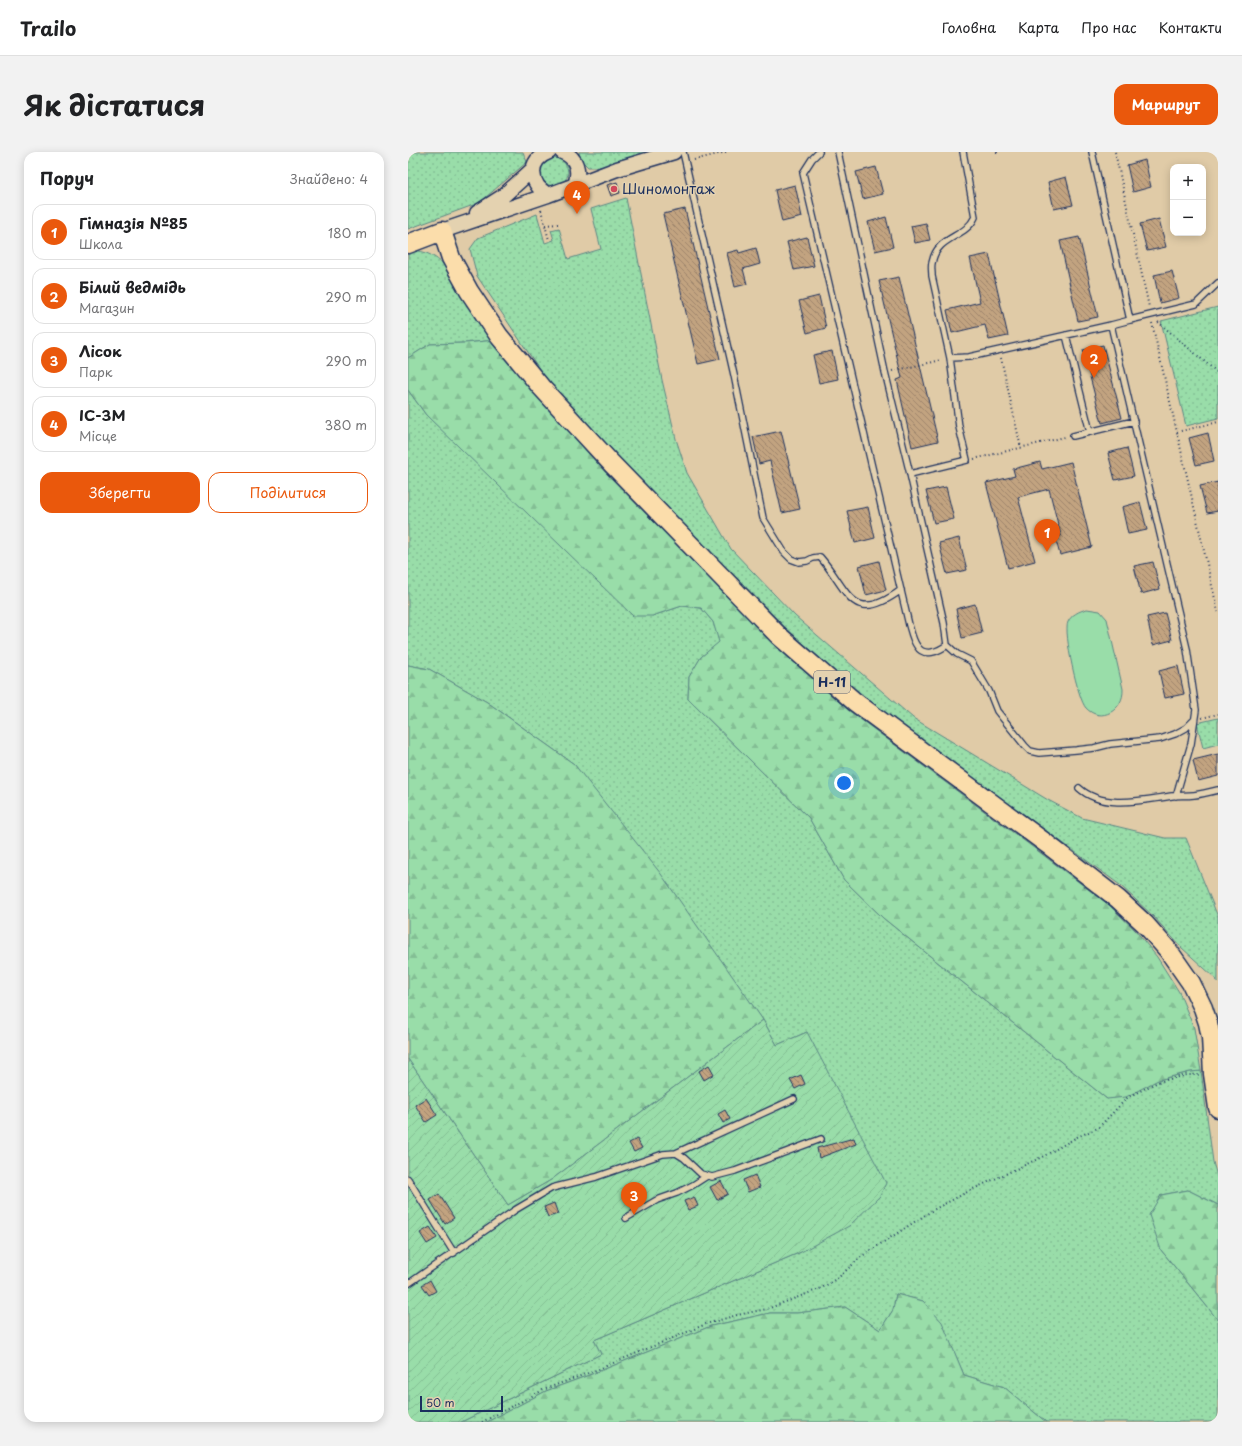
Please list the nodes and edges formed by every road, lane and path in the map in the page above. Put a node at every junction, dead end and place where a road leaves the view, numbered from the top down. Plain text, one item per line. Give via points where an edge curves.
1 (548, 152) edge
2 (562, 152) edge
3 (573, 152) edge
4 (674, 152) edge
5 (683, 152) edge
6 (819, 152) edge
7 (838, 152) edge
8 (963, 152) edge
9 (1092, 152) edge
10 (1115, 152) edge
11 (577, 166) junction
12 (533, 169) junction
13 (575, 185) junction
14 (548, 195) junction
15 (541, 210) dead end
16 (558, 224) dead end
17 (545, 225) junction
18 (442, 231) junction
19 (549, 240) dead end
20 (408, 244) edge
21 (1218, 283) edge
22 (1151, 315) junction
23 (1130, 320) junction
24 (1111, 325) junction
25 (1066, 335) junction
26 (999, 350) junction
27 (950, 358) junction
28 (885, 372) junction
29 (1218, 373) edge
30 (1134, 422) junction
31 (1218, 422) edge
32 (1090, 432) junction
33 (1177, 432) junction
34 (1073, 436) joint
35 (1021, 448) junction
36 (967, 460) junction
37 (910, 474) junction
38 (901, 590) junction
39 (1218, 612) edge
40 (947, 645) junction
41 (1218, 714) edge
42 (1194, 720) junction
43 (1079, 788) dead end
44 (1218, 790) edge
45 (1176, 796) junction
46 (1214, 1036) edge
47 (1213, 1074) junction
48 (794, 1099) dead end
49 (1218, 1108) edge
50 (821, 1139) dead end
51 (676, 1153) junction
52 (707, 1176) junction
53 (408, 1179) edge
54 (626, 1218) dead end
55 (454, 1253) junction
56 (408, 1284) edge
57 (482, 1422) edge

1 - 12 street via 536,161
2 - 11 street via 570,156
3 - 11 street
4 - 13 street
5 - 38 lane via 734,375 763,518 791,559 799,562 820,557 850,599 863,607 883,602
6 - 38 lane via 803,173
7 - 28 lane
8 - 27 lane via 975,217 965,230 946,240 936,251 932,263 932,276
9 - 23 lane
10 - 22 path
11 - 13 street
12 - 14 street via 536,184
12 - 18 street via 485,209
13 - 14 street
14 - 18 street
15 - 17 path
16 - 17 path
17 - 19 path
18 - 20 main road
18 - 46 main road, Н-11 via 451,258 499,336 541,387 612,464 778,635 855,702 1047,844 1118,899 1145,924 1168,950 1191,983
21 - 22 lane via 1196,304
22 - 23 lane
22 - 29 path
22 - 33 path
23 - 24 lane
24 - 25 lane
24 - 30 lane
25 - 26 lane
25 - 32 lane
26 - 27 lane via 969,357
26 - 35 path
27 - 28 path
27 - 36 lane via 959,427
28 - 37 lane
30 - 32 lane
30 - 42 lane via 1187,649 1196,710
31 - 33 path
32 - 34 lane
33 - 39 path
34 - 35 path
35 - 36 path
36 - 37 lane
37 - 40 lane
38 - 40 lane via 909,625 921,651 939,652
40 - 42 lane via 957,654 971,660 998,711 1030,751 1039,753 1076,750 1160,739 1176,734
41 - 42 path
42 - 45 lane via 1191,744
43 - 45 lane via 1086,795 1110,801
44 - 45 lane
46 - 47 main road, Н-11
47 - 49 main road, Н-11
47 - 57 path via 1187,1075 1158,1082 1128,1097 1098,1128 933,1210 862,1256 839,1277 822,1288 767,1309 737,1314 706,1324 600,1369 544,1389
48 - 51 lane
50 - 52 lane via 735,1171
51 - 52 lane
51 - 55 lane via 663,1154 596,1177 552,1188
52 - 54 lane via 677,1194 656,1200
53 - 55 lane
55 - 56 lane

